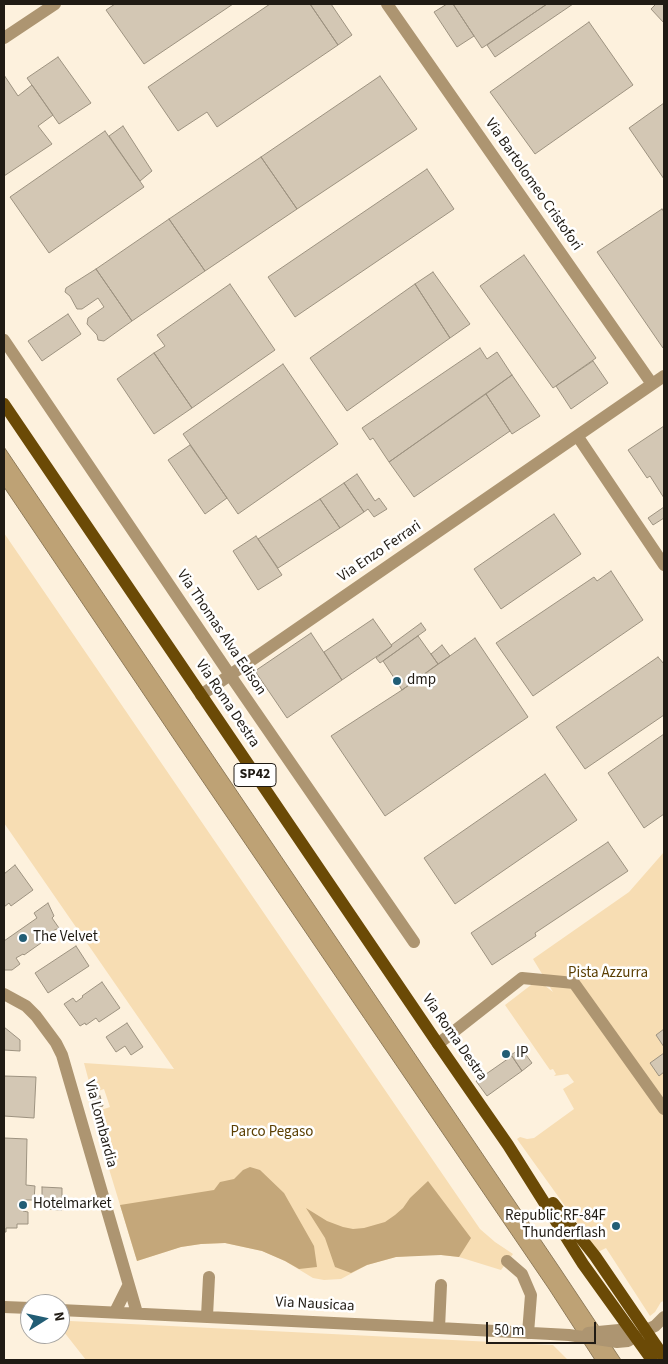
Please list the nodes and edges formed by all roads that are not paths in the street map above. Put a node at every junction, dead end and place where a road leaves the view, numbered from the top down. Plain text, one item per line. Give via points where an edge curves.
1 (55, 4) edge
2 (387, 4) edge
3 (4, 38) edge
4 (4, 340) edge
5 (664, 376) edge
6 (652, 384) junction
7 (4, 404) edge
8 (578, 437) junction
9 (664, 565) edge
10 (230, 675) junction
11 (201, 695) junction
12 (414, 942) dead end
13 (4, 994) edge
14 (438, 1044) junction
15 (664, 1109) edge
16 (508, 1145) junction
17 (507, 1261) dead end
18 (209, 1277) dead end
19 (441, 1285) dead end
20 (128, 1286) junction
21 (601, 1289) junction
22 (611, 1303) junction
23 (4, 1307) edge
24 (20, 1308) edge
25 (70, 1310) edge
26 (115, 1312) junction
27 (137, 1313) junction
28 (207, 1316) junction
29 (664, 1318) edge
30 (439, 1328) junction
31 (607, 1331) junction
32 (528, 1333) junction
33 (641, 1333) junction
34 (569, 1335) junction
35 (664, 1357) edge
36 (652, 1360) edge
37 (659, 1360) edge

1 - 3 street
2 - 6 street, Via Bartolomeo Cristofori
4 - 10 street, Via Thomas Alva Edison
5 - 6 street, Via Enzo Ferrari
6 - 8 street, Via Enzo Ferrari
7 - 11 main road, Via Roma Destra / SP42
8 - 9 street
8 - 10 street, Via Enzo Ferrari
10 - 11 street, Via Enzo Ferrari
10 - 12 street, Via Thomas Alva Edison
11 - 14 main road, Via Roma Destra / SP42
13 - 20 street, Via Lombardia via 26,1006 36,1016 62,1055
14 - 15 street via 522,978 574,983
14 - 16 main road, Via Roma Destra / SP42
16 - 21 main road, Via Roma Destra / SP42
16 - 33 main road, Via Roma Destra / SP42 via 595,1256
17 - 32 street via 522,1274 531,1295
18 - 28 street
19 - 30 street
20 - 26 street
20 - 27 street, Via Lombardia
21 - 22 main road, Via Roma Destra / SP42
21 - 33 main road, Via Roma Destra / SP42 via 612,1294
22 - 31 street via 612,1322
22 - 33 main road, Via Roma Destra / SP42
23 - 24 street
25 - 26 street, Via Nausicaa
26 - 27 street, Via Nausicaa
27 - 28 street, Via Nausicaa
28 - 30 street, Via Nausicaa
29 - 33 street
30 - 32 street, Via Nausicaa
31 - 33 street, Via Nausicaa
31 - 34 street, Via Nausicaa
32 - 34 street, Via Nausicaa
33 - 34 street, Via Nausicaa via 628,1341 617,1342
33 - 35 main road, Via Roma Destra / SP42
33 - 36 main road, Via Roma Destra / SP42
33 - 37 main road, Via Roma Destra / SP42

